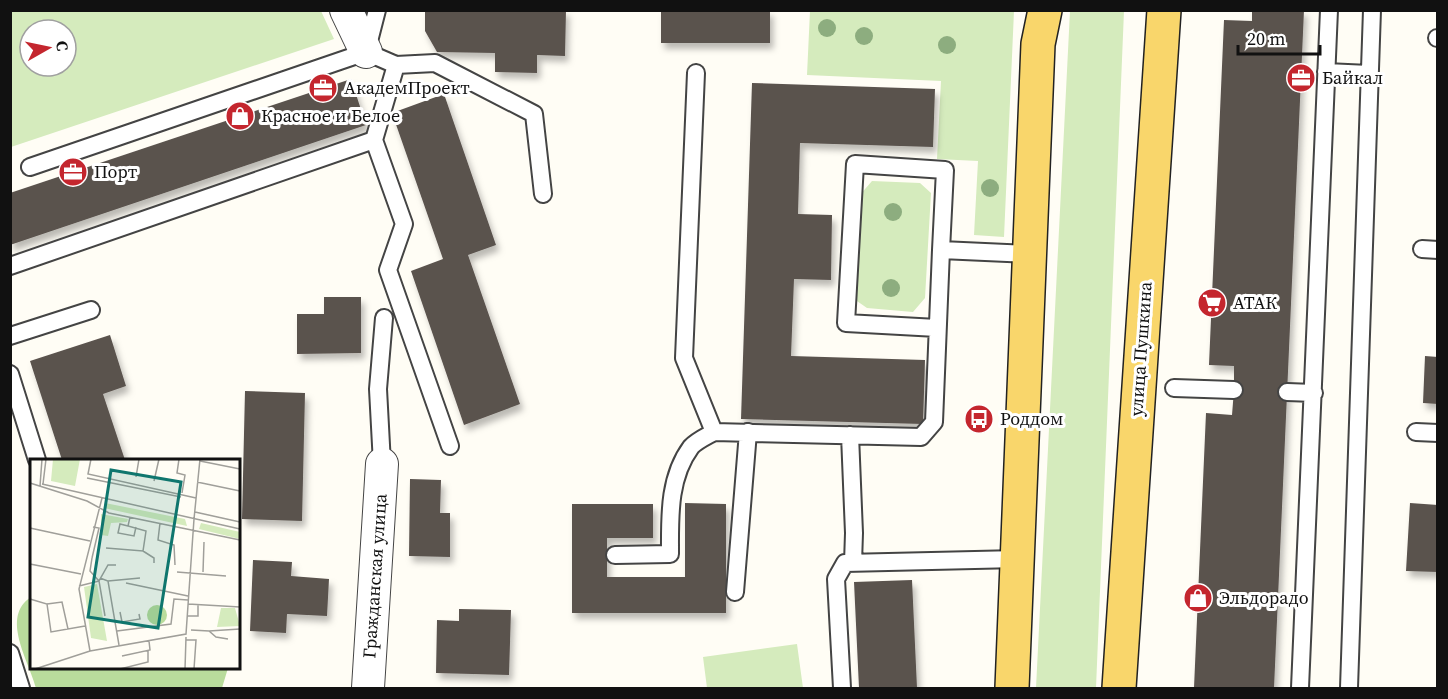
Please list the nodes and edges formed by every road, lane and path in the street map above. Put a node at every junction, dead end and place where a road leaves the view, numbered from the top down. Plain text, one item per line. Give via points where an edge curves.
1 (346, 10) edge
2 (377, 10) edge
3 (1045, 10) edge
4 (1164, 10) edge
5 (1329, 10) edge
6 (1372, 10) edge
7 (366, 52) junction
8 (396, 64) junction
9 (1326, 72) junction
10 (696, 73) dead end
11 (1370, 74) junction
12 (374, 140) junction
13 (30, 167) dead end
14 (543, 194) dead end
15 (941, 250) junction
16 (1030, 254) junction
17 (10, 266) edge
18 (91, 310) dead end
19 (384, 318) dead end
20 (937, 328) junction
21 (10, 336) edge
22 (10, 374) edge
23 (1174, 388) dead end
24 (1234, 390) dead end
25 (1287, 392) dead end
26 (1314, 393) junction
27 (714, 432) junction
28 (748, 432) junction
29 (1416, 432) dead end
30 (1437, 433) edge
31 (850, 435) junction
32 (450, 446) dead end
33 (37, 459) edge
34 (382, 464) joint
35 (615, 555) dead end
36 (1018, 559) junction
37 (853, 563) junction
38 (735, 592) dead end
39 (10, 653) edge
40 (21, 688) edge
41 (368, 688) edge
42 (842, 688) edge
43 (1012, 688) edge
44 (1119, 688) edge
45 (1300, 688) edge
46 (1349, 688) edge

1 - 7 street
2 - 7 lane
3 - 16 main road via 1038,44
4 - 44 main road, улица Пушкина
5 - 9 lane
6 - 11 lane
7 - 8 lane
7 - 13 lane
8 - 12 lane
8 - 14 lane via 435,63 534,114
9 - 11 lane
9 - 26 lane
10 - 27 lane via 684,357
11 - 46 lane
12 - 17 lane
12 - 32 lane via 404,224 388,270
15 - 16 lane
15 - 20 lane
15 - 20 lane via 945,170 855,164 846,323
16 - 36 main road
18 - 21 lane
19 - 34 lane via 378,389
20 - 31 lane via 934,422 921,437
22 - 33 lane
23 - 24 lane
25 - 26 lane
26 - 45 lane
27 - 28 lane
27 - 35 lane via 692,446 677,474 670,507 670,554
28 - 31 lane
28 - 38 lane
29 - 30 lane
31 - 37 lane
34 - 41 street, Гражданская улица
36 - 37 lane
36 - 43 main road
37 - 42 lane via 845,563 836,579
39 - 40 lane

